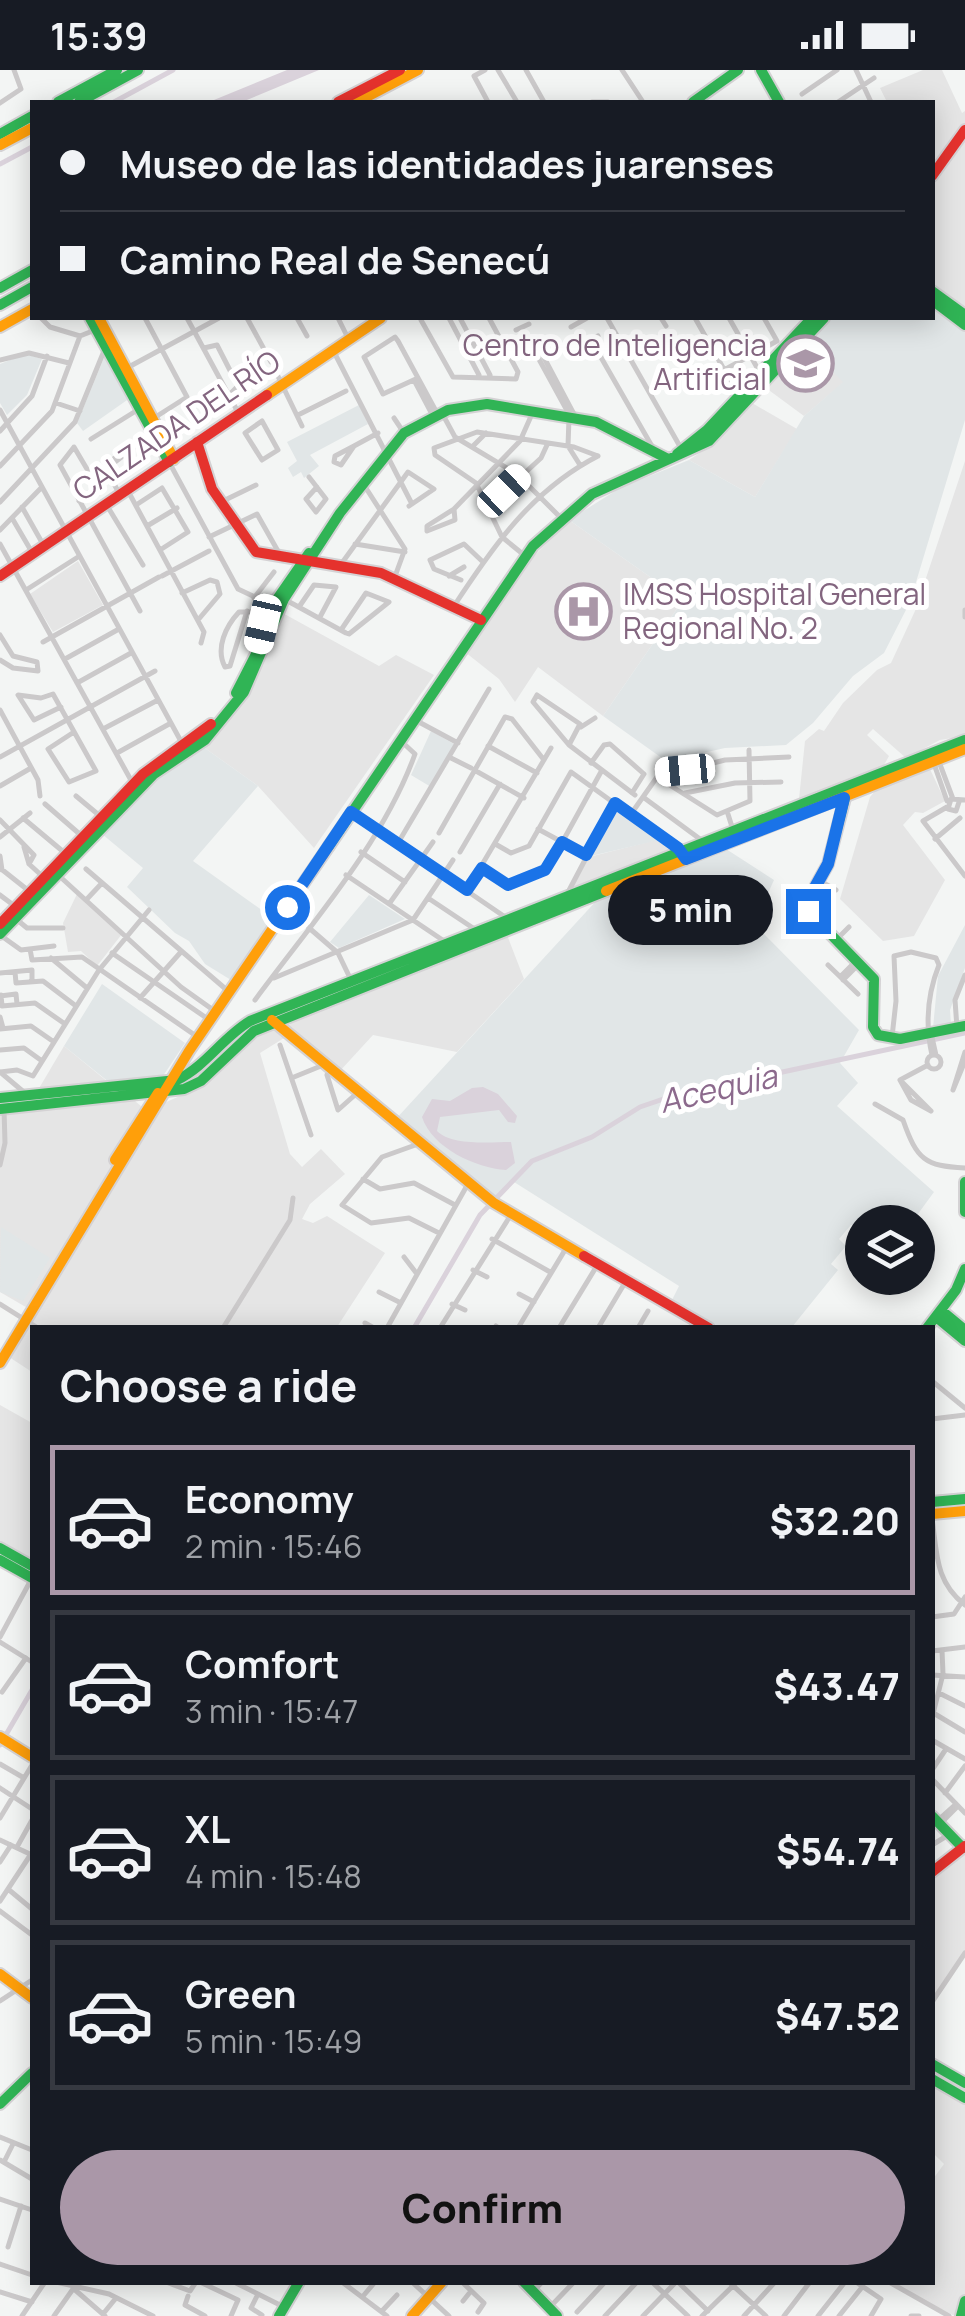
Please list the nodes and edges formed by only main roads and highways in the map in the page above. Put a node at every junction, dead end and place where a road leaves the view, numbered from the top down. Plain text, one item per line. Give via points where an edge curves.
1 (118, 70) edge
2 (138, 70) edge
3 (400, 70) edge
4 (418, 70) edge
5 (754, 70) edge
6 (762, 70) edge
7 (731, 72) edge
8 (62, 100) edge
9 (82, 100) edge
10 (342, 100) edge
11 (361, 100) edge
12 (696, 100) edge
13 (771, 100) edge
14 (778, 100) edge
15 (30, 117) edge
16 (965, 121) edge
17 (30, 129) edge
18 (965, 130) edge
19 (0, 134) edge
20 (0, 146) edge
21 (935, 162) edge
22 (935, 172) edge
23 (30, 279) edge
24 (935, 292) edge
25 (0, 294) edge
26 (935, 302) edge
27 (30, 310) edge
28 (965, 315) edge
29 (374, 320) edge
30 (806, 320) edge
31 (822, 320) edge
32 (98, 323) edge
33 (965, 325) edge
34 (0, 327) edge
35 (123, 370) junction
36 (764, 376) junction
37 (143, 407) junction
38 (197, 442) junction
39 (677, 455) junction
40 (172, 460) junction
41 (299, 566) junction
42 (0, 576) edge
43 (482, 620) junction
44 (259, 655) junction
45 (965, 740) edge
46 (965, 749) edge
47 (136, 787) junction
48 (843, 792) junction
49 (95, 830) junction
50 (706, 846) junction
51 (683, 855) junction
52 (55, 872) junction
53 (550, 902) junction
54 (5, 922) edge
55 (526, 924) junction
56 (477, 936) junction
57 (449, 948) junction
58 (382, 968) junction
59 (362, 989) junction
60 (303, 1000) junction
61 (278, 1022) junction
62 (961, 1027) edge
63 (187, 1057) junction
64 (196, 1071) junction
65 (164, 1088) junction
66 (133, 1097) junction
67 (1, 1105) edge
68 (146, 1110) junction
69 (965, 1182) edge
70 (964, 1201) edge
71 (965, 1212) edge
72 (965, 1269) edge
73 (938, 1314) junction
74 (22, 1318) junction
75 (704, 1325) edge
76 (929, 1325) edge
77 (964, 1335) edge
78 (0, 1352) edge
79 (0, 1363) edge
80 (965, 1499) edge
81 (935, 1508) edge
82 (935, 1510) edge
83 (965, 1512) edge
84 (0, 1548) edge
85 (0, 1560) edge
86 (30, 1565) edge
87 (30, 1577) edge
88 (4, 1739) edge
89 (30, 1756) edge
90 (937, 1820) edge
91 (964, 1848) edge
92 (935, 1870) edge
93 (0, 1974) edge
94 (30, 1996) edge
95 (935, 2066) edge
96 (30, 2072) edge
97 (935, 2081) edge
98 (965, 2082) edge
99 (965, 2098) edge
100 (0, 2101) edge
101 (297, 2285) edge
102 (439, 2285) edge
103 (537, 2287) edge
104 (965, 2302) edge
105 (282, 2312) edge
106 (552, 2313) edge
107 (412, 2316) edge
108 (961, 2316) edge

1 - 8 main road
2 - 9 main road
3 - 10 main road
4 - 11 main road
5 - 13 main road
6 - 14 main road
7 - 12 main road
15 - 19 main road
16 - 21 main road
17 - 20 main road
18 - 22 main road
23 - 25 main road
24 - 28 main road
26 - 33 main road
27 - 34 main road
29 - 38 main road, CALZADA DEL RÍO
30 - 36 main road via 780,346
31 - 36 main road
32 - 35 main road
32 - 35 main road
35 - 37 main road
36 - 39 main road
36 - 39 main road via 708,441
37 - 40 main road
37 - 40 main road
38 - 40 main road, CALZADA DEL RÍO
38 - 41 main road via 220,502 256,552
39 - 41 main road via 603,424 482,404 437,414 386,451
39 - 43 main road via 600,489 560,518
40 - 42 main road, CALZADA DEL RÍO
41 - 43 main road via 393,580
41 - 44 main road
41 - 44 main road via 267,613
43 - 63 main road
44 - 47 main road via 248,688 203,737
45 - 48 main road
46 - 48 main road
47 - 49 main road
47 - 49 main road
48 - 50 main road
48 - 50 main road
48 - 62 main road via 808,911 875,984 874,1031 892,1040
49 - 52 main road
49 - 52 main road
50 - 51 main road
51 - 53 main road
51 - 55 main road
52 - 54 main road
53 - 55 main road via 525,917
53 - 56 main road
55 - 56 main road
56 - 57 main road
57 - 58 main road
57 - 59 main road
58 - 59 main road via 383,977
58 - 60 main road
59 - 61 main road
60 - 61 main road via 275,1016
60 - 64 main road via 242,1025
61 - 65 main road via 240,1039 200,1081
61 - 75 main road via 284,1041 491,1200
63 - 64 main road
63 - 65 main road
64 - 65 main road
65 - 66 main road
65 - 67 main road via 28,1095
65 - 68 main road
65 - 74 main road
66 - 67 main road
66 - 68 main road
68 - 74 main road
69 - 70 main road
70 - 71 main road
72 - 73 main road
73 - 76 main road
73 - 77 main road
74 - 78 main road
74 - 79 main road
80 - 81 main road
82 - 83 main road
84 - 86 main road
85 - 87 main road
88 - 89 main road
90 - 91 main road
91 - 92 main road
93 - 94 main road
95 - 98 main road
96 - 100 main road
97 - 99 main road
101 - 105 main road
102 - 107 main road
103 - 106 main road
104 - 108 main road

